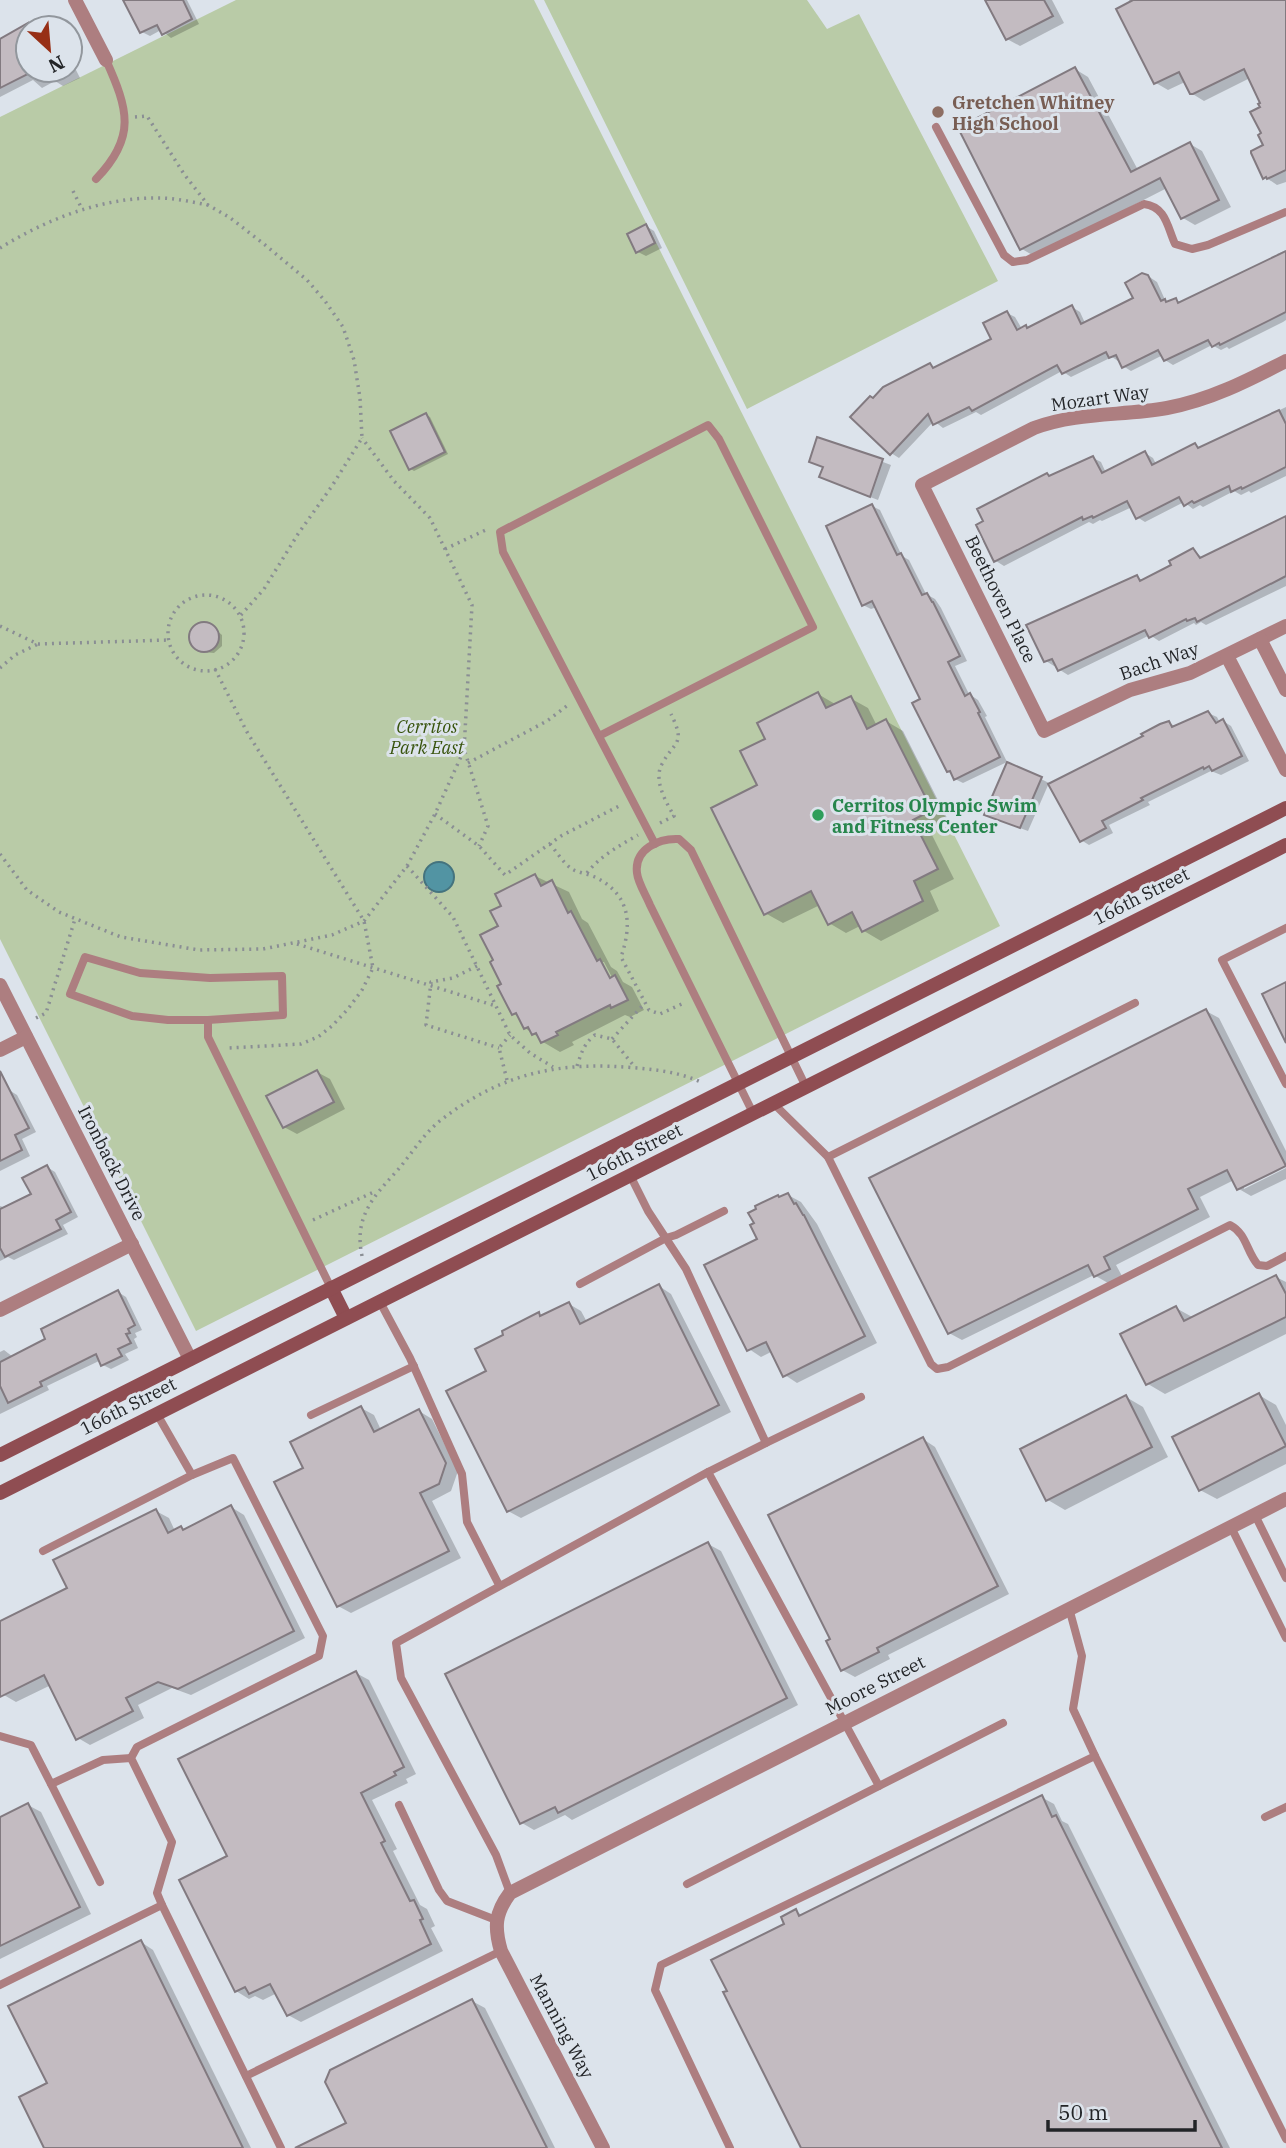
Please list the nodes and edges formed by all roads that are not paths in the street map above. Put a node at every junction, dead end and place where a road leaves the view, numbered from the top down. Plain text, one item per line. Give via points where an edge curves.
1 (75, 0) edge
2 (106, 60) joint
3 (936, 127) dead end
4 (96, 179) dead end
5 (1286, 212) edge
6 (1286, 361) edge
7 (922, 485) joint
8 (1286, 626) edge
9 (1260, 639) junction
10 (1227, 656) junction
11 (1286, 690) edge
12 (1044, 731) joint
13 (598, 736) junction
14 (1286, 770) edge
15 (1286, 808) edge
16 (655, 844) junction
17 (1286, 845) edge
18 (1286, 928) edge
19 (0, 985) edge
20 (1135, 1003) dead end
21 (208, 1020) junction
22 (26, 1037) junction
23 (0, 1050) edge
24 (791, 1057) junction
25 (738, 1084) junction
26 (1286, 1084) edge
27 (806, 1087) junction
28 (773, 1103) junction
29 (753, 1113) junction
30 (828, 1157) junction
31 (630, 1175) junction
32 (724, 1211) dead end
33 (666, 1238) junction
34 (132, 1244) junction
35 (1286, 1256) edge
36 (580, 1284) dead end
37 (331, 1288) junction
38 (380, 1301) junction
39 (0, 1310) edge
40 (346, 1318) junction
41 (190, 1359) junction
42 (414, 1366) junction
43 (861, 1397) dead end
44 (157, 1413) junction
45 (311, 1415) dead end
46 (766, 1443) junction
47 (0, 1455) edge
48 (708, 1472) junction
49 (192, 1475) junction
50 (0, 1493) edge
51 (1286, 1499) edge
52 (1255, 1515) junction
53 (1230, 1527) junction
54 (43, 1551) dead end
55 (1286, 1578) edge
56 (499, 1586) junction
57 (1069, 1608) junction
58 (1286, 1638) edge
59 (845, 1722) junction
60 (1003, 1723) dead end
61 (0, 1736) edge
62 (1095, 1756) junction
63 (131, 1758) junction
64 (51, 1784) junction
65 (878, 1786) junction
66 (399, 1805) dead end
67 (1286, 1807) edge
68 (1265, 1818) dead end
69 (100, 1882) dead end
70 (687, 1884) dead end
71 (510, 1893) junction
72 (162, 1905) junction
73 (496, 1920) junction
74 (501, 1951) junction
75 (0, 1985) edge
76 (246, 2076) junction
77 (1286, 2139) edge
78 (281, 2148) edge
79 (603, 2148) edge
80 (730, 2148) edge

1 - 2 street
2 - 4 lane via 126,118 118,150
3 - 5 lane via 1004,256 1013,262 1027,260 1144,204 1160,210 1175,244 1192,248
6 - 7 street, Mozart Way via 1229,390 1190,403 1051,422
7 - 12 street, Beethoven Place
8 - 9 street, Bach Way
9 - 10 street, Bach Way
9 - 11 street
10 - 12 street, Bach Way via 1130,691
10 - 14 street
13 - 13 lane via 503,552 500,532 708,425 813,627
13 - 16 lane
15 - 24 street, 166th Street
16 - 24 lane via 666,838 679,839 691,850
16 - 25 lane via 639,858 637,874
17 - 27 street, 166th Street
18 - 26 lane via 1222,960
19 - 22 street, Ironback Drive
20 - 30 lane
21 - 21 lane via 283,1015 282,976 210,978 140,973 85,957 70,994 132,1016
21 - 37 lane via 213,1048
22 - 23 street
22 - 34 street, Ironback Drive
24 - 25 street, 166th Street
24 - 27 lane
25 - 29 lane
25 - 37 street, 166th Street
27 - 28 street, 166th Street
28 - 29 street, 166th Street
28 - 30 lane
29 - 31 street, 166th Street
30 - 35 lane via 937,1368 948,1367 1230,1226 1240,1230 1258,1265 1267,1266
31 - 33 lane
31 - 38 street, 166th Street
32 - 33 lane
33 - 36 lane
33 - 46 lane via 686,1269
34 - 39 street
34 - 41 street, Ironback Drive
37 - 40 street
37 - 41 street, 166th Street
38 - 40 street, 166th Street
38 - 42 lane
40 - 44 street, 166th Street
41 - 47 street, 166th Street
42 - 45 lane
42 - 56 lane via 462,1474 467,1522
43 - 46 lane
44 - 49 lane
44 - 50 street, 166th Street
46 - 48 lane
48 - 56 lane
48 - 59 lane
49 - 54 lane
49 - 63 lane via 233,1458 323,1636 319,1656 137,1747
51 - 52 street, Moore Street
52 - 53 street, Moore Street
52 - 55 lane
53 - 57 street, Moore Street
53 - 58 lane
56 - 71 lane via 396,1643 401,1678 496,1855
57 - 59 street, Moore Street
57 - 62 lane via 1082,1656 1073,1709
59 - 65 lane
59 - 71 street, Moore Street
60 - 65 lane
61 - 64 lane via 31,1745
62 - 77 lane
62 - 80 lane via 661,1965 655,1990
63 - 64 lane via 103,1759
63 - 72 lane via 172,1842 157,1893
64 - 69 lane
65 - 70 lane
66 - 73 lane via 447,1901
67 - 68 lane
71 - 73 street
72 - 75 lane
72 - 76 lane
73 - 74 street, Manning Way
74 - 76 lane
74 - 79 street, Manning Way
76 - 78 lane

